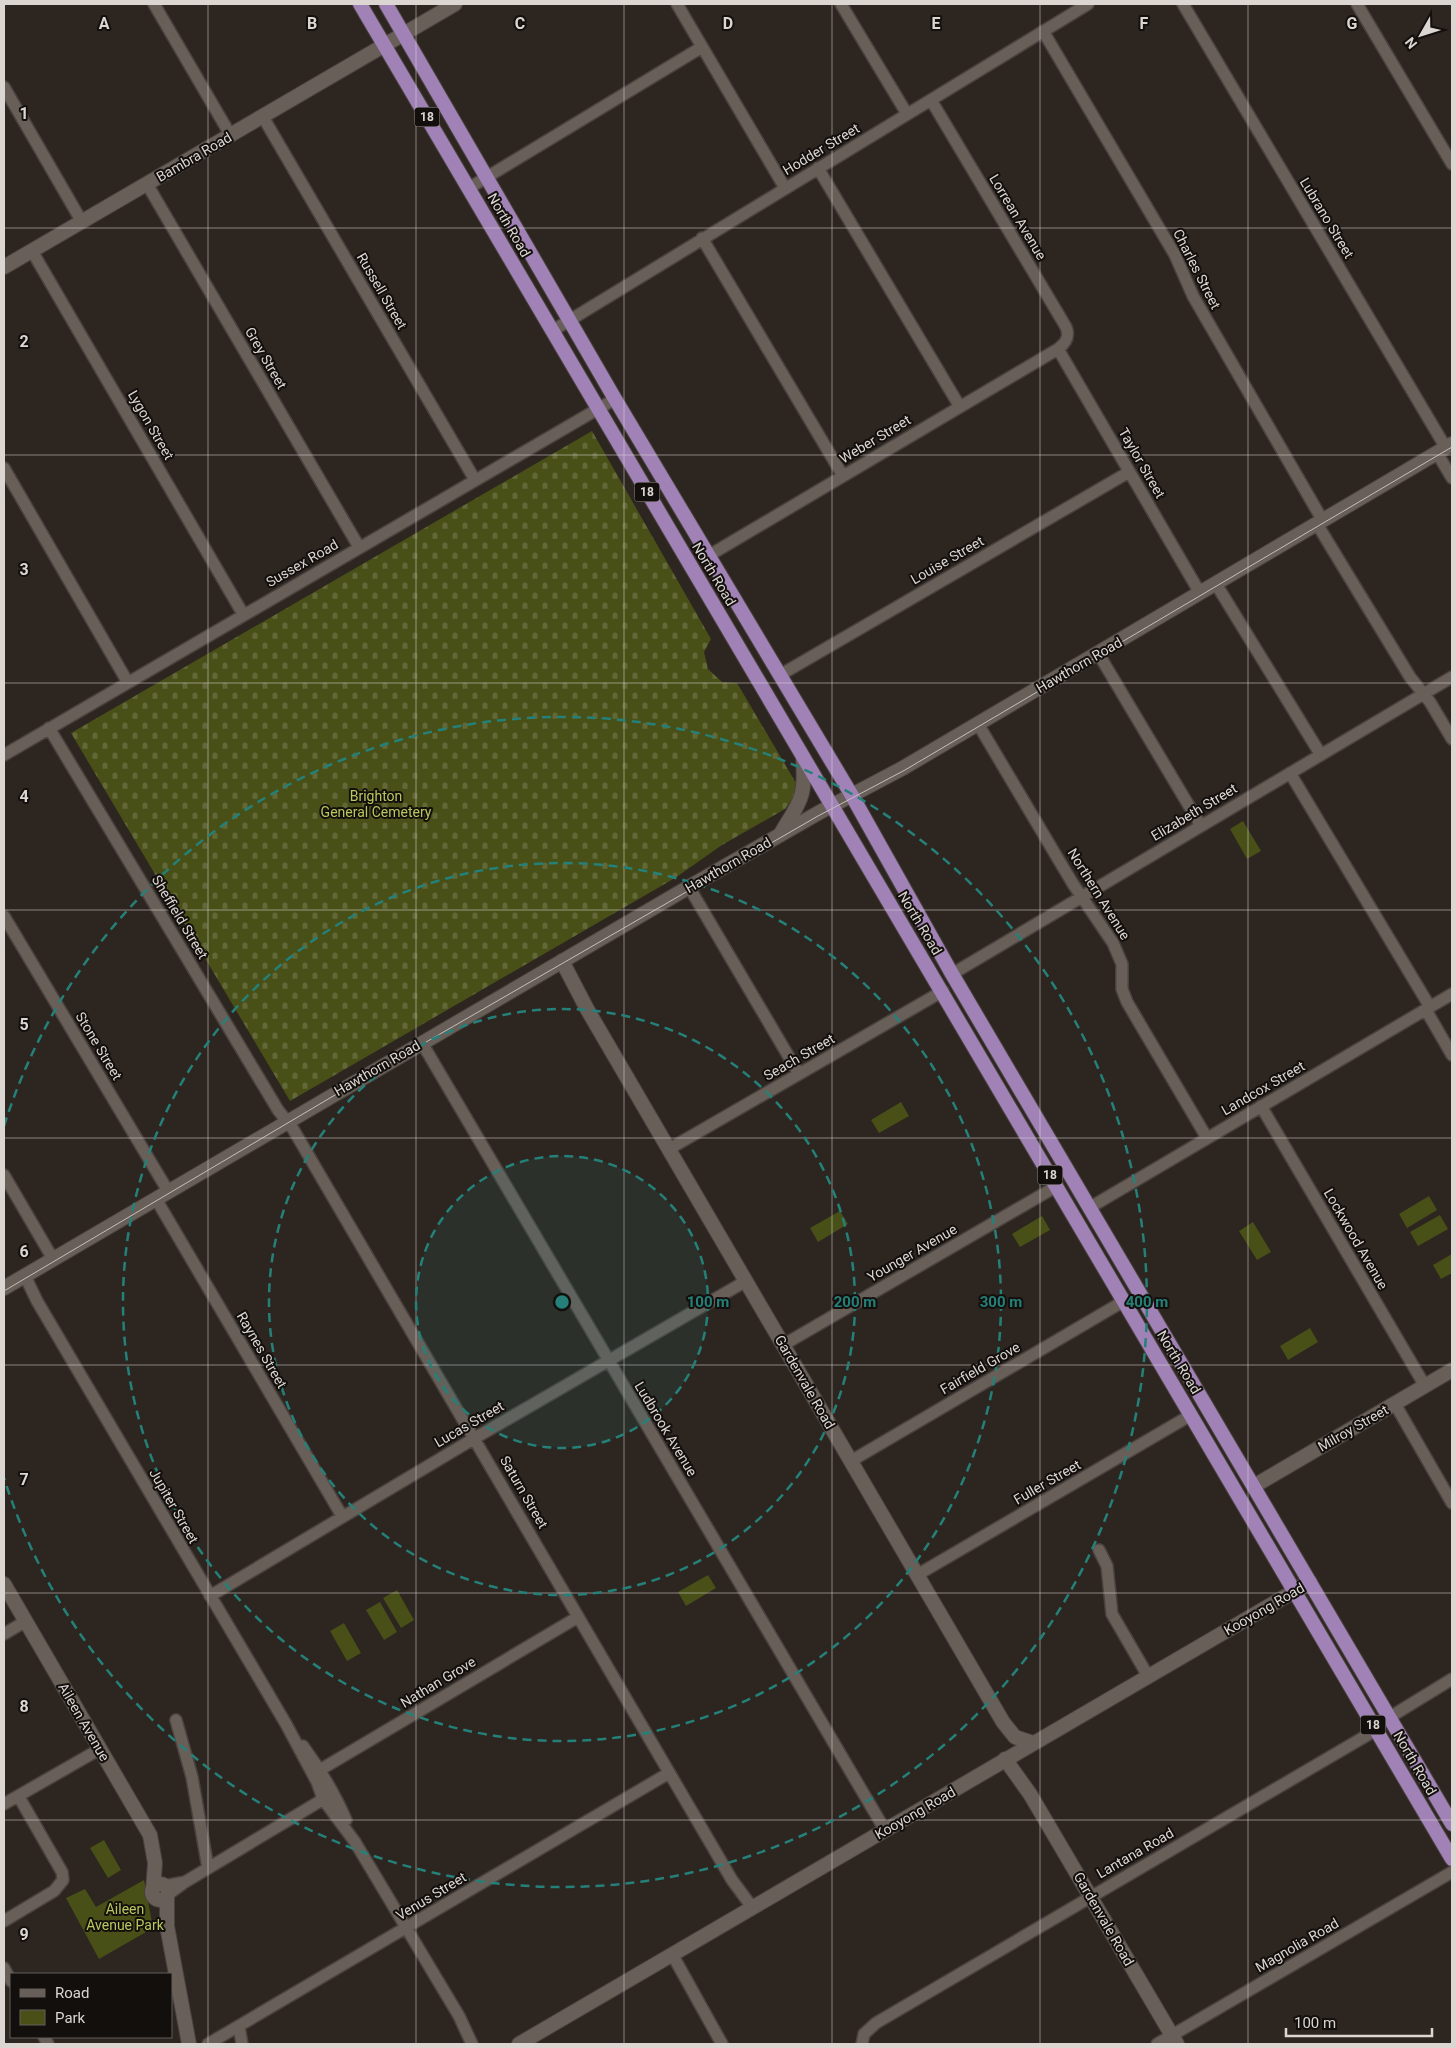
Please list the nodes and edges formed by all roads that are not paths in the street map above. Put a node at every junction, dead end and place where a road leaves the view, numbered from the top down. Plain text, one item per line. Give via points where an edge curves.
1 (154, 4) edge
2 (360, 4) edge
3 (386, 4) edge
4 (455, 4) edge
5 (677, 4) edge
6 (841, 4) edge
7 (1088, 4) edge
8 (1183, 4) edge
9 (1357, 4) edge
10 (1043, 32) junction
11 (404, 35) junction
12 (384, 46) junction
13 (702, 47) junction
14 (4, 87) edge
15 (931, 100) junction
16 (448, 112) junction
17 (906, 114) junction
18 (263, 117) junction
19 (430, 122) junction
20 (231, 136) junction
21 (1452, 164) edge
22 (818, 168) junction
23 (487, 177) junction
24 (148, 184) junction
25 (469, 188) junction
26 (785, 188) junction
27 (82, 222) junction
28 (702, 238) junction
29 (32, 251) junction
30 (4, 267) edge
31 (569, 320) junction
32 (552, 331) junction
33 (1058, 349) junction
34 (616, 399) junction
35 (960, 407) junction
36 (598, 409) junction
37 (1445, 448) edge
38 (4, 468) edge
39 (1129, 472) junction
40 (843, 476) junction
41 (1452, 478) edge
42 (475, 480) junction
43 (1320, 522) junction
44 (359, 547) junction
45 (708, 556) junction
46 (1216, 584) junction
47 (1200, 594) junction
48 (244, 614) junction
49 (1098, 653) junction
50 (780, 675) junction
51 (1452, 677) edge
52 (128, 681) junction
53 (1423, 694) junction
54 (978, 724) junction
55 (49, 728) junction
56 (1452, 739) edge
57 (4, 754) edge
58 (1321, 755) junction
59 (803, 758) junction
60 (1290, 772) junction
61 (852, 796) junction
62 (831, 806) junction
63 (1201, 826) junction
64 (780, 835) junction
65 (883, 850) junction
66 (864, 862) junction
67 (689, 887) junction
68 (1082, 897) junction
69 (4, 916) edge
70 (558, 964) junction
71 (952, 974) junction
72 (943, 991) junction
73 (1452, 994) edge
74 (1428, 1009) junction
75 (422, 1043) junction
76 (1452, 1055) edge
77 (799, 1074) junction
78 (1261, 1106) junction
79 (286, 1121) junction
80 (1207, 1138) junction
81 (669, 1149) junction
82 (4, 1175) edge
83 (1056, 1186) junction
84 (162, 1195) junction
85 (1089, 1208) junction
86 (53, 1259) junction
87 (22, 1277) junction
88 (746, 1281) junction
89 (4, 1288) edge
90 (1124, 1301) junction
91 (783, 1345) junction
92 (1173, 1349) junction
93 (1158, 1358) junction
94 (608, 1361) junction
95 (1452, 1370) edge
96 (1424, 1386) junction
97 (1395, 1404) junction
98 (1191, 1415) junction
99 (475, 1438) junction
100 (851, 1461) junction
101 (1254, 1486) junction
102 (1452, 1503) edge
103 (342, 1516) junction
104 (1099, 1550) dead end
105 (918, 1575) junction
106 (1310, 1582) junction
107 (4, 1584) edge
108 (1294, 1591) junction
109 (210, 1596) junction
110 (578, 1616) junction
111 (26, 1622) junction
112 (4, 1634) edge
113 (1148, 1676) junction
114 (1452, 1680) edge
115 (1390, 1718) junction
116 (176, 1720) dead end
117 (1376, 1730) junction
118 (1033, 1743) junction
119 (100, 1749) junction
120 (1009, 1757) junction
121 (316, 1771) junction
122 (669, 1772) junction
123 (19, 1797) junction
124 (327, 1797) junction
125 (4, 1804) edge
126 (1452, 1824) edge
127 (885, 1830) junction
128 (1452, 1859) edge
129 (208, 1868) junction
130 (1452, 1872) edge
131 (161, 1891) junction
132 (1091, 1897) junction
133 (749, 1909) junction
134 (4, 1921) edge
135 (406, 1928) junction
136 (669, 1956) junction
137 (4, 1968) edge
138 (10, 1979) edge
139 (459, 2016) junction
140 (239, 2026) junction
141 (1174, 2040) edge
142 (862, 2041) edge
143 (189, 2044) edge
144 (208, 2044) edge
145 (242, 2044) edge
146 (472, 2044) edge
147 (481, 2044) edge
148 (519, 2044) edge
149 (722, 2044) edge
150 (1157, 2044) edge

1 - 20 street
2 - 12 highway, North Road / 18
3 - 11 highway, North Road / 18
4 - 11 street, Bambra Road
5 - 13 street
6 - 17 street
7 - 10 street, Hodder Street
8 - 37 street, Lubrano Street
9 - 21 street
10 - 15 street, Hodder Street
10 - 43 street, Charles Street via 1175,255 1193,296
11 - 12 street, Bambra Road
11 - 16 highway, North Road / 18
12 - 18 street, Bambra Road
12 - 19 highway, North Road / 18
13 - 23 street
13 - 26 street
14 - 27 street
15 - 17 street, Hodder Street
15 - 33 street, Lorrean Avenue via 1066,327 1066,341
16 - 19 highway
16 - 23 highway, North Road / 18
17 - 22 street, Hodder Street
18 - 20 street, Bambra Road
18 - 42 street, Russell Street
19 - 25 highway, North Road / 18
20 - 24 street, Bambra Road
22 - 26 street, Hodder Street
22 - 35 street
23 - 25 street
23 - 31 highway, North Road / 18
24 - 27 street, Bambra Road
24 - 44 street, Grey Street
25 - 32 highway, North Road / 18
26 - 28 street, Hodder Street
27 - 29 street, Bambra Road
28 - 31 street, Hodder Street
28 - 40 street
29 - 30 street, Bambra Road
29 - 48 street, Lygon Street
31 - 32 street, Hodder Street
31 - 34 highway, North Road / 18
32 - 36 highway, North Road / 18
33 - 35 street, Weber Street
33 - 39 street, Taylor Street
34 - 36 street, Sussex Road
34 - 45 highway, North Road / 18
35 - 40 street, Weber Street
36 - 42 street, Sussex Road
36 - 59 highway, North Road / 18
37 - 41 street, Lubrano Street
37 - 43 street, Hawthorn Road
38 - 52 street
39 - 47 street, Taylor Street
39 - 50 street, Louise Street
40 - 45 street, Weber Street
42 - 44 street, Sussex Road
43 - 46 street, Hawthorn Road
43 - 53 street, Charles Street
44 - 48 street, Sussex Road
45 - 50 highway, North Road / 18
46 - 47 street, Hawthorn Road
46 - 58 street
47 - 49 street, Hawthorn Road
48 - 52 street, Sussex Road
49 - 54 street, Hawthorn Road
49 - 63 street
50 - 61 highway, North Road / 18
51 - 53 street, Elizabeth Street
52 - 55 street, Sussex Road
53 - 56 street, Charles Street
53 - 58 street, Elizabeth Street
54 - 61 street, Hawthorn Road
54 - 68 street, Northern Avenue
55 - 57 street, Sussex Road
55 - 79 street, Sheffield Street
58 - 60 street, Elizabeth Street
59 - 62 highway, North Road / 18
59 - 64 street via 805,781 802,800
60 - 63 street, Elizabeth Street
60 - 74 street
61 - 62 street, Hawthorn Road
61 - 65 highway, North Road / 18
62 - 64 street, Hawthorn Road
62 - 66 highway, North Road / 18
63 - 68 street, Elizabeth Street
64 - 67 street, Hawthorn Road
65 - 66 highway
65 - 71 highway, North Road / 18
66 - 72 highway, North Road / 18
67 - 70 street, Hawthorn Road
67 - 77 street
68 - 71 street, Elizabeth Street
68 - 80 street, Northern Avenue via 1120,958 1126,1002
69 - 84 street, Stone Street
70 - 75 street, Hawthorn Road
70 - 81 street, Gardenvale Road
71 - 85 highway, North Road / 18
72 - 77 street, Seach Street
72 - 83 highway, North Road / 18
73 - 74 street, Landcox Street
74 - 76 street
74 - 78 street, Landcox Street
75 - 79 street, Hawthorn Road
75 - 94 street, Ludbrook Avenue
77 - 81 street, Seach Street
78 - 80 street, Landcox Street
78 - 96 street, Lockwood Avenue
79 - 84 street, Hawthorn Road
79 - 99 street, Saturn Street via 295,1131
80 - 85 street, Landcox Street
81 - 88 street, Gardenvale Road
82 - 86 street
83 - 90 highway, North Road / 18
83 - 91 street, Younger Avenue
84 - 86 street, Hawthorn Road
84 - 103 street, Raynes Street
85 - 92 highway, North Road / 18
86 - 87 street, Hawthorn Road
87 - 89 street, Hawthorn Road
87 - 109 street, Jupiter Street
88 - 91 street, Gardenvale Road
88 - 94 street, Lucas Street
90 - 93 highway, North Road / 18
90 - 100 street, Fairfield Grove
91 - 100 street, Gardenvale Road
92 - 93 highway
92 - 101 highway, North Road / 18
93 - 98 highway, North Road / 18
94 - 99 street, Lucas Street
94 - 127 street, Ludbrook Avenue
95 - 96 street, Milroy Street
96 - 97 street, Milroy Street
97 - 101 street, Milroy Street
97 - 102 street
98 - 105 street, Fuller Street
98 - 108 highway, North Road / 18
99 - 103 street, Lucas Street
99 - 110 street, Saturn Street
100 - 105 street, Gardenvale Road
101 - 106 highway, North Road / 18
103 - 109 street, Lucas Street
104 - 113 street via 1106,1566 1112,1614
105 - 118 street, Gardenvale Road via 1003,1722 1016,1738
106 - 108 street, Kooyong Road
106 - 115 highway, North Road / 18
107 - 111 street, Aileen Avenue
108 - 113 street, Kooyong Road
108 - 117 highway, North Road / 18
109 - 121 street, Jupiter Street
110 - 121 street, Nathan Grove
110 - 122 street, Saturn Street
111 - 112 street
111 - 119 street, Aileen Avenue
113 - 118 street, Kooyong Road
114 - 115 street
115 - 126 highway, North Road / 18
116 - 129 street via 192,1777
117 - 128 highway, North Road / 18
117 - 132 street, Lantana Road
118 - 120 street, Kooyong Road
119 - 123 street
119 - 131 street, Aileen Avenue via 150,1835
120 - 127 street, Kooyong Road
120 - 132 street, Gardenvale Road
121 - 124 street, Jupiter Street
122 - 133 street, Saturn Street
122 - 135 street, Venus Street
123 - 125 street
123 - 134 street via 62,1872 62,1883
124 - 129 street
124 - 135 street, Jupiter Street
127 - 133 street, Kooyong Road
129 - 131 street via 186,1882
130 - 141 street, Magnolia Road
131 - 143 street, Aileen Avenue
132 - 141 street, Gardenvale Road
132 - 142 street, Lantana Road via 876,2023 866,2031
133 - 136 street, Kooyong Road
135 - 139 street, Jupiter Street
135 - 140 street, Venus Street
136 - 148 street, Kooyong Road
136 - 149 street
137 - 138 street
139 - 146 street, Jupiter Street
139 - 147 street, Jupiter Street
140 - 144 street, Venus Street
140 - 145 street
141 - 150 street, Magnolia Road

